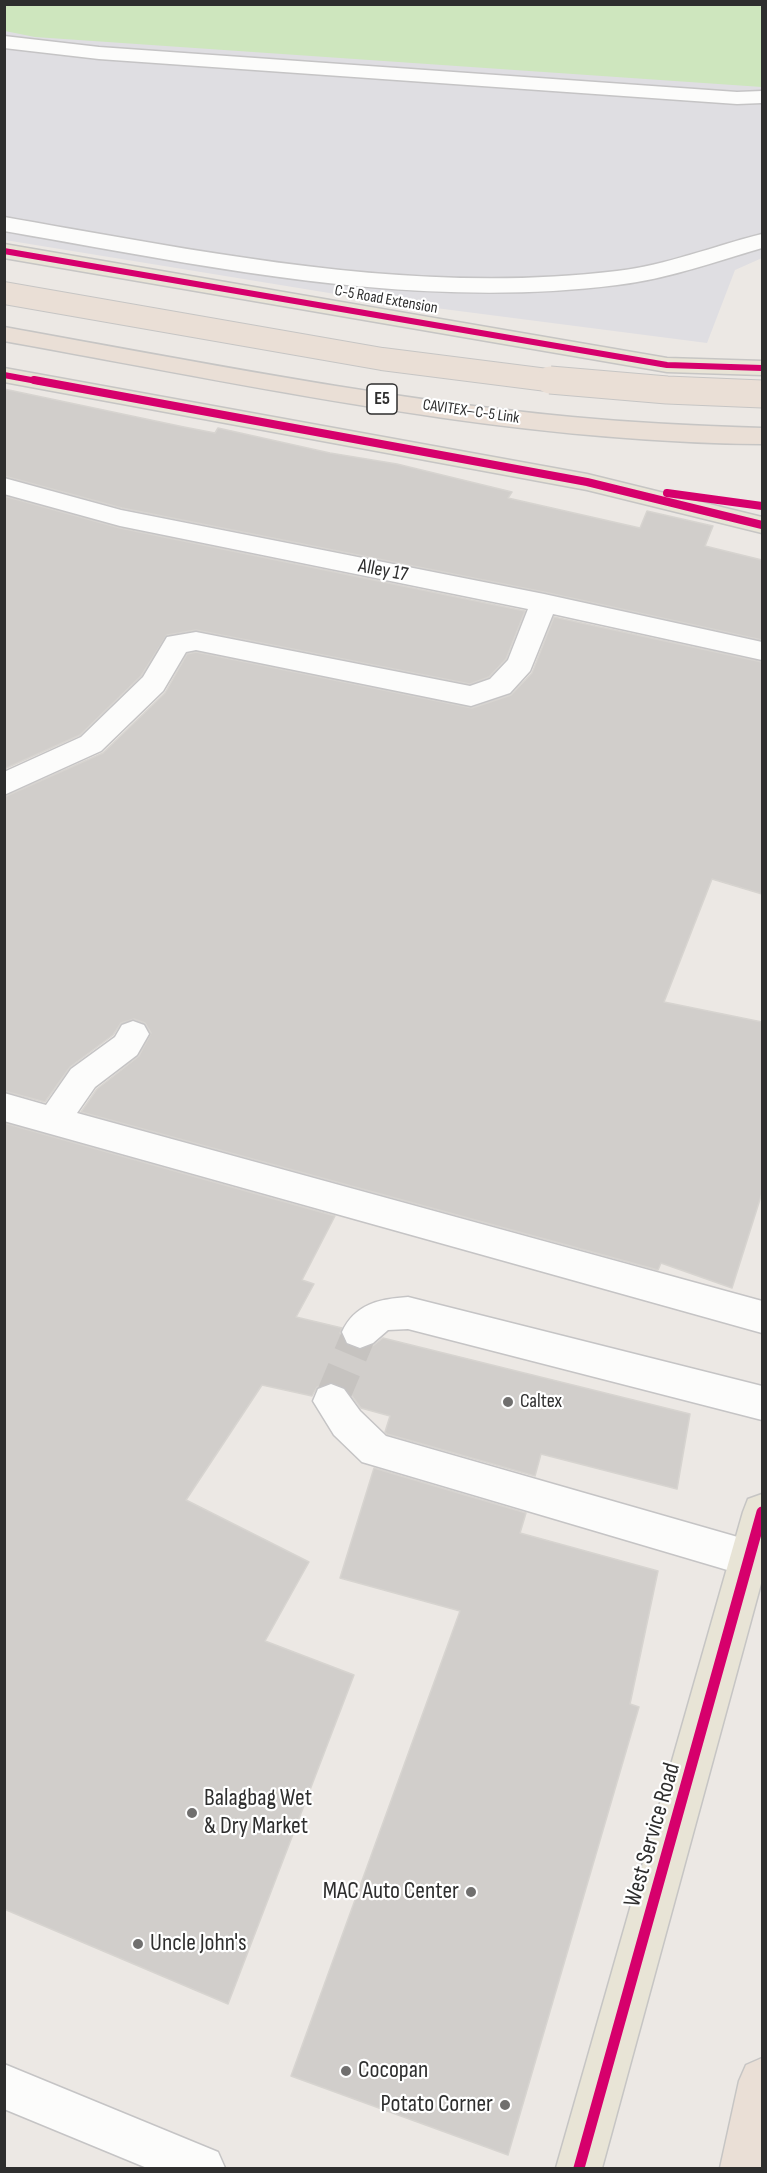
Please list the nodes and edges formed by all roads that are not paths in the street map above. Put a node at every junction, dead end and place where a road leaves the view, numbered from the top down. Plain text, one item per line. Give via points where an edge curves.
1 (4, 42) edge
2 (762, 97) edge
3 (4, 224) edge
4 (762, 241) edge
5 (4, 250) edge
6 (4, 293) edge
7 (4, 334) edge
8 (667, 364) junction
9 (762, 368) edge
10 (4, 375) edge
11 (762, 396) edge
12 (762, 436) edge
13 (587, 482) junction
14 (4, 486) edge
15 (762, 506) edge
16 (762, 525) edge
17 (544, 603) junction
18 (762, 651) edge
19 (4, 785) edge
20 (133, 1034) dead end
21 (4, 1107) edge
22 (53, 1122) junction
23 (762, 1317) edge
24 (360, 1332) tunnel mouth
25 (332, 1401) dead end
26 (762, 1403) edge
27 (762, 1512) edge
28 (751, 1558) junction
29 (762, 2081) edge
30 (4, 2086) edge
31 (202, 2169) edge
32 (579, 2169) edge
33 (743, 2169) edge

1 - 2 street via 123,55 725,98
3 - 4 street via 260,267 433,285 543,285 619,278 680,266
5 - 8 main road, C-5 Road Extension
6 - 11 highway, E5, bridge via 332,351 483,373 650,390
7 - 12 highway, CAVITEX–C-5 Link / E5 via 298,386 503,417 666,433
8 - 9 main road, C-5 Road Extension
8 - 11 main road
10 - 13 main road
13 - 15 main road
13 - 16 main road
14 - 17 street, Alley 17 via 120,518
17 - 18 street, Alley 17
17 - 19 street via 520,664 500,686 471,696 196,641 177,644 153,684 91,744
20 - 22 street via 126,1046 83,1078
21 - 22 street
22 - 23 street
24 - 26 street via 380,1316 408,1313
25 - 28 street via 347,1424 375,1450
27 - 28 main road, West Service Road
28 - 32 main road, West Service Road
29 - 33 highway
30 - 31 street

